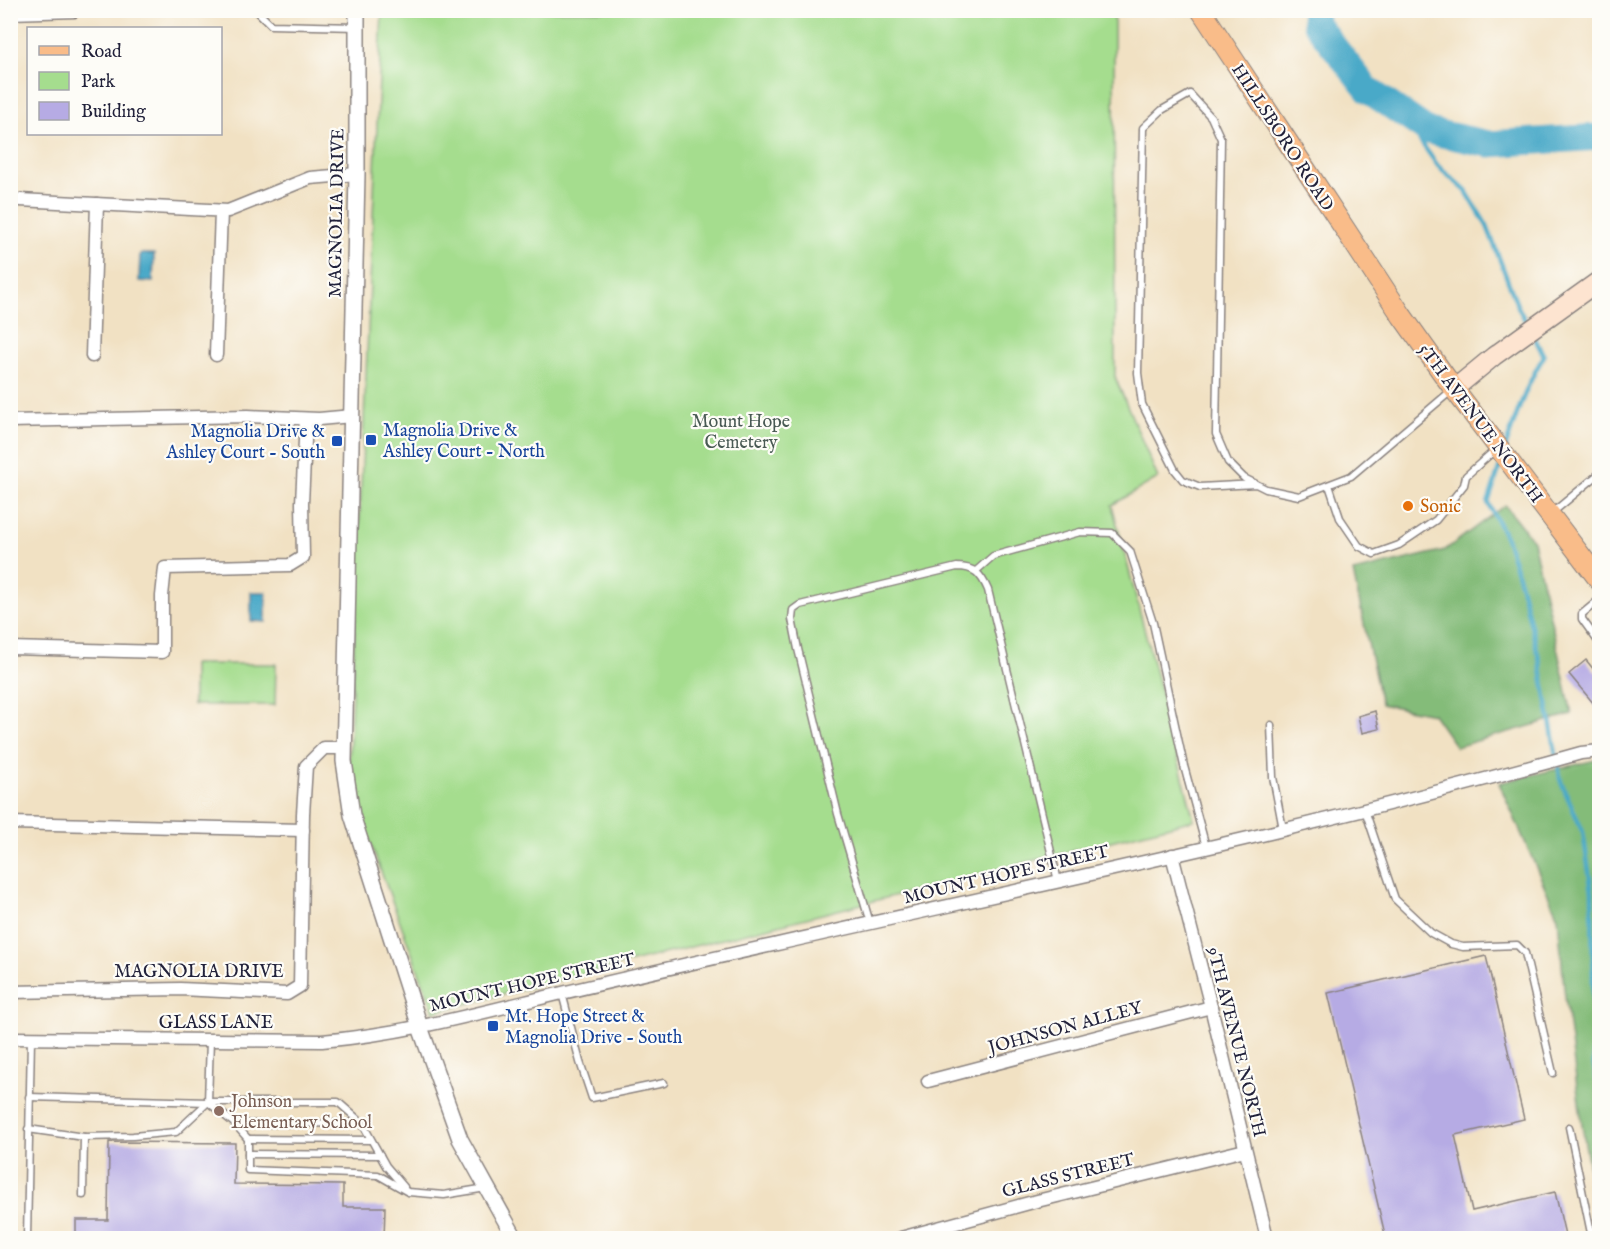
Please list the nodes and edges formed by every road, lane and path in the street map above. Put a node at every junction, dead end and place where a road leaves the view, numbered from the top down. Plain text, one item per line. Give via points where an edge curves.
1 (77, 10) edge
2 (256, 10) edge
3 (357, 10) edge
4 (1201, 10) edge
5 (10, 16) edge
6 (357, 27) junction
7 (357, 174) junction
8 (20, 200) dead end
9 (97, 204) junction
10 (221, 211) junction
11 (1366, 263) joint
12 (1599, 280) edge
13 (216, 355) dead end
14 (92, 356) dead end
15 (1454, 389) junction
16 (352, 417) junction
17 (306, 419) junction
18 (10, 421) edge
19 (1498, 447) junction
20 (1599, 473) edge
21 (1256, 484) junction
22 (1329, 485) junction
23 (1550, 514) junction
24 (1594, 570) edge
25 (976, 571) junction
26 (1599, 599) edge
27 (1599, 644) edge
28 (10, 648) edge
29 (1271, 725) dead end
30 (345, 748) junction
31 (1599, 751) edge
32 (1365, 810) junction
33 (10, 823) edge
34 (1283, 829) junction
35 (303, 830) junction
36 (1206, 848) junction
37 (1172, 855) junction
38 (1059, 881) junction
39 (870, 924) junction
40 (10, 992) edge
41 (562, 993) junction
42 (1211, 1007) junction
43 (420, 1027) junction
44 (10, 1038) edge
45 (31, 1038) junction
46 (210, 1040) junction
47 (1554, 1073) dead end
48 (928, 1081) dead end
49 (664, 1083) dead end
50 (29, 1097) junction
51 (208, 1102) junction
52 (362, 1123) junction
53 (235, 1124) junction
54 (1569, 1127) dead end
55 (28, 1129) junction
56 (84, 1137) junction
57 (248, 1139) junction
58 (371, 1140) junction
59 (1245, 1150) junction
60 (248, 1154) junction
61 (380, 1155) junction
62 (487, 1188) junction
63 (408, 1192) junction
64 (83, 1195) dead end
65 (27, 1239) edge
66 (515, 1239) edge
67 (901, 1239) edge
68 (1267, 1239) edge
69 (1592, 1239) edge

1 - 5 lane via 75,14
2 - 6 lane via 272,25
3 - 6 street, MAGNOLIA DRIVE
4 - 11 main road, HILLSBORO ROAD
6 - 7 street, MAGNOLIA DRIVE
7 - 10 street via 310,178
7 - 16 street, MAGNOLIA DRIVE
8 - 9 street
9 - 10 street
9 - 14 street
10 - 13 street
11 - 15 main road, 5TH AVENUE NORTH
12 - 15 main road
15 - 19 main road, 5TH AVENUE NORTH
15 - 22 lane via 1351,476
16 - 17 street
16 - 30 street, MAGNOLIA DRIVE
17 - 18 street via 248,416
17 - 28 street via 303,557 291,565 165,568 162,652
19 - 22 lane via 1466,476 1464,485 1436,520 1399,545 1374,554 1359,546 1340,518
19 - 23 main road, 5TH AVENUE NORTH
20 - 23 lane
21 - 21 lane via 1228,462 1216,434 1221,139 1211,117 1190,94 1162,110 1143,129 1138,373 1142,404 1183,480 1200,487
21 - 22 lane via 1299,496
23 - 24 main road, 5TH AVENUE NORTH
25 - 36 lane via 993,556 1080,532 1112,533 1130,550 1153,623
25 - 38 lane via 988,590
25 - 39 lane via 957,567 800,605 793,610 793,628 838,814
26 - 27 lane via 1582,614
29 - 34 lane via 1273,777
30 - 35 street, MAGNOLIA DRIVE via 324,748 306,766
30 - 43 street, MAGNOLIA DRIVE via 352,815
31 - 32 street, MOUNT HOPE STREET
32 - 34 street, MOUNT HOPE STREET
32 - 47 lane via 1395,899 1431,933 1457,946 1517,945 1525,953
33 - 35 street
34 - 36 street, MOUNT HOPE STREET
35 - 40 street, MAGNOLIA DRIVE via 300,986 287,994 180,989
36 - 37 street, MOUNT HOPE STREET
37 - 38 street, MOUNT HOPE STREET
37 - 42 street, 9TH AVENUE NORTH
38 - 39 street, MOUNT HOPE STREET
39 - 41 street, MOUNT HOPE STREET
41 - 43 street, MOUNT HOPE STREET
41 - 49 lane via 592,1098
42 - 48 street, JOHNSON ALLEY
42 - 59 street, 9TH AVENUE NORTH
43 - 46 street, GLASS LANE via 322,1041
43 - 62 street, MAGNOLIA DRIVE via 460,1139
44 - 45 street, GLASS LANE
45 - 46 street, GLASS LANE
45 - 50 lane
46 - 51 lane
50 - 51 lane
50 - 55 lane
51 - 52 lane via 338,1102
51 - 53 lane
51 - 56 lane via 176,1132
52 - 53 lane
52 - 58 lane
53 - 57 lane
54 - 69 lane
55 - 56 lane
55 - 65 lane
56 - 64 lane
57 - 58 lane
57 - 60 lane
58 - 61 lane
59 - 67 street, GLASS STREET
59 - 68 street, 9TH AVENUE NORTH
60 - 61 lane
60 - 63 lane via 248,1170 378,1175
61 - 63 lane
62 - 63 lane via 444,1195
62 - 66 street, MAGNOLIA DRIVE

